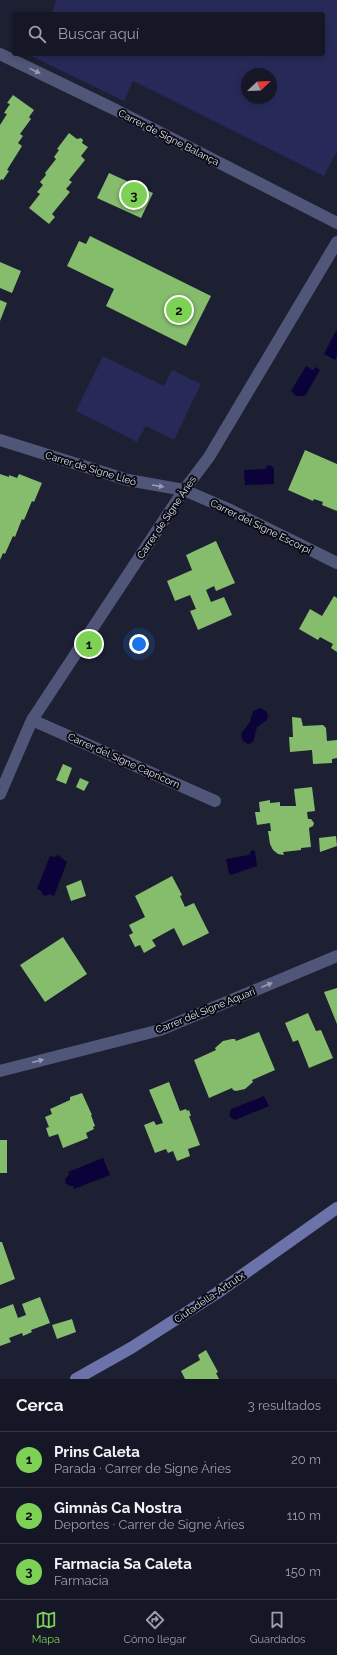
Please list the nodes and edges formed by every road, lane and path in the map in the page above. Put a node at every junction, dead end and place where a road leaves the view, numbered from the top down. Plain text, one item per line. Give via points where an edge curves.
1 (0, 54) edge
2 (337, 223) edge
3 (337, 242) edge
4 (0, 440) edge
5 (184, 490) junction
6 (337, 563) edge
7 (32, 720) junction
8 (0, 794) edge
9 (215, 801) dead end
10 (337, 956) edge
11 (0, 1071) edge
12 (337, 1208) edge
13 (76, 1379) edge

1 -> 2 street, Carrer de Signe Balança
3 - 5 street, Carrer de Signe Àries via 209,457
4 -> 5 street, Carrer de Signe Lleó via 128,480
5 - 6 street, Carrer del Signe Escorpí
5 - 7 street, Carrer de Signe Àries
7 - 8 street, Carrer de Signe Àries
7 - 9 street, Carrer del Signe Capricorn
11 -> 10 street, Carrer del Signe Aquari via 160,1030
12 - 13 main road, Ciutadella-Artrutx via 217,1293

